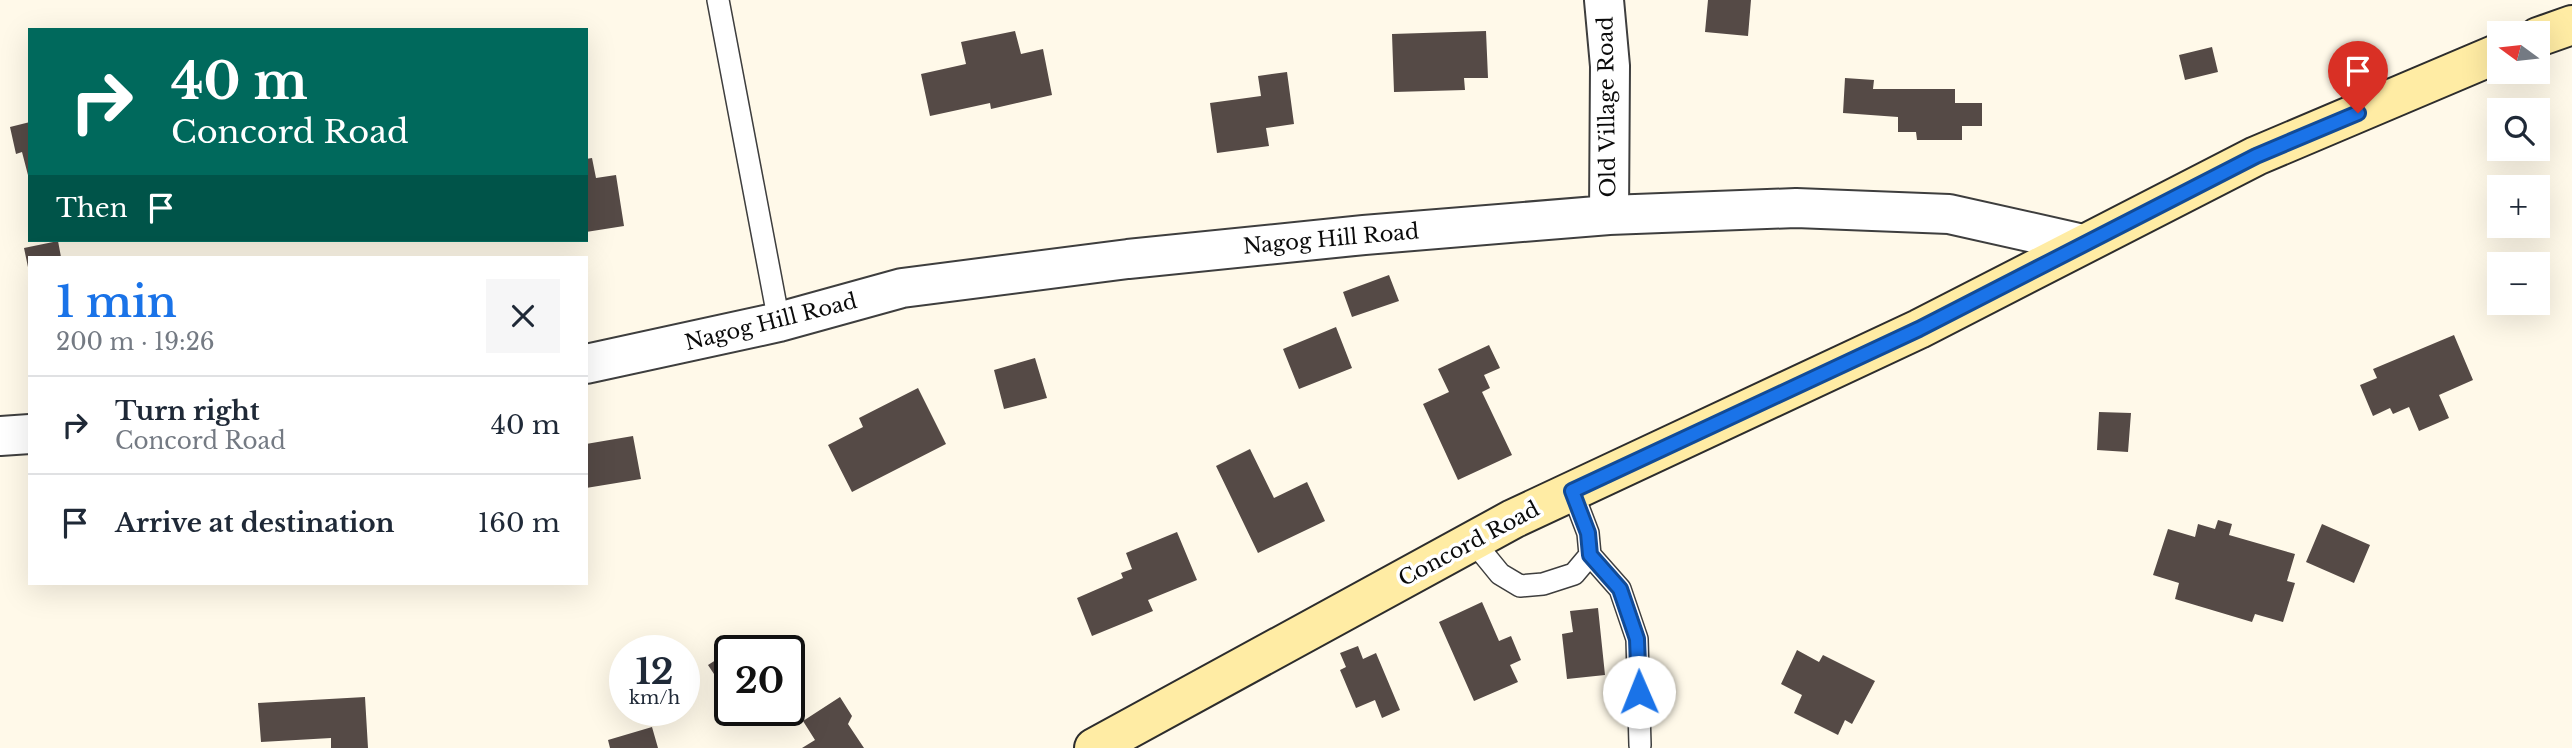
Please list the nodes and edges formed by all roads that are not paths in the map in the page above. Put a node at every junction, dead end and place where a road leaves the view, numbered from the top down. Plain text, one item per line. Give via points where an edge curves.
1 (718, 0) edge
2 (1604, 0) edge
3 (2572, 26) edge
4 (2550, 33) edge
5 (2487, 59) edge
6 (1609, 215) junction
7 (2083, 244) junction
8 (779, 322) junction
9 (588, 363) edge
10 (28, 434) edge
11 (0, 436) edge
12 (1572, 491) junction
13 (1473, 541) junction
14 (1590, 555) junction
15 (1640, 745) dead end
16 (1094, 748) edge

1 - 8 lane
2 - 6 street, Old Village Road
3 - 4 street
5 - 7 street, Concord Road via 2256,156
6 - 7 street, Nagog Hill Road via 1796,208 1949,215
6 - 8 street, Nagog Hill Road via 1128,259 902,288
7 - 12 street, Concord Road via 1919,329
8 - 9 street, Nagog Hill Road
10 - 11 street
12 - 13 street, Concord Road
12 - 14 lane via 1588,533
13 - 14 lane via 1500,574 1520,586 1574,574
13 - 16 street, Concord Road
14 - 15 lane via 1620,589 1637,639

